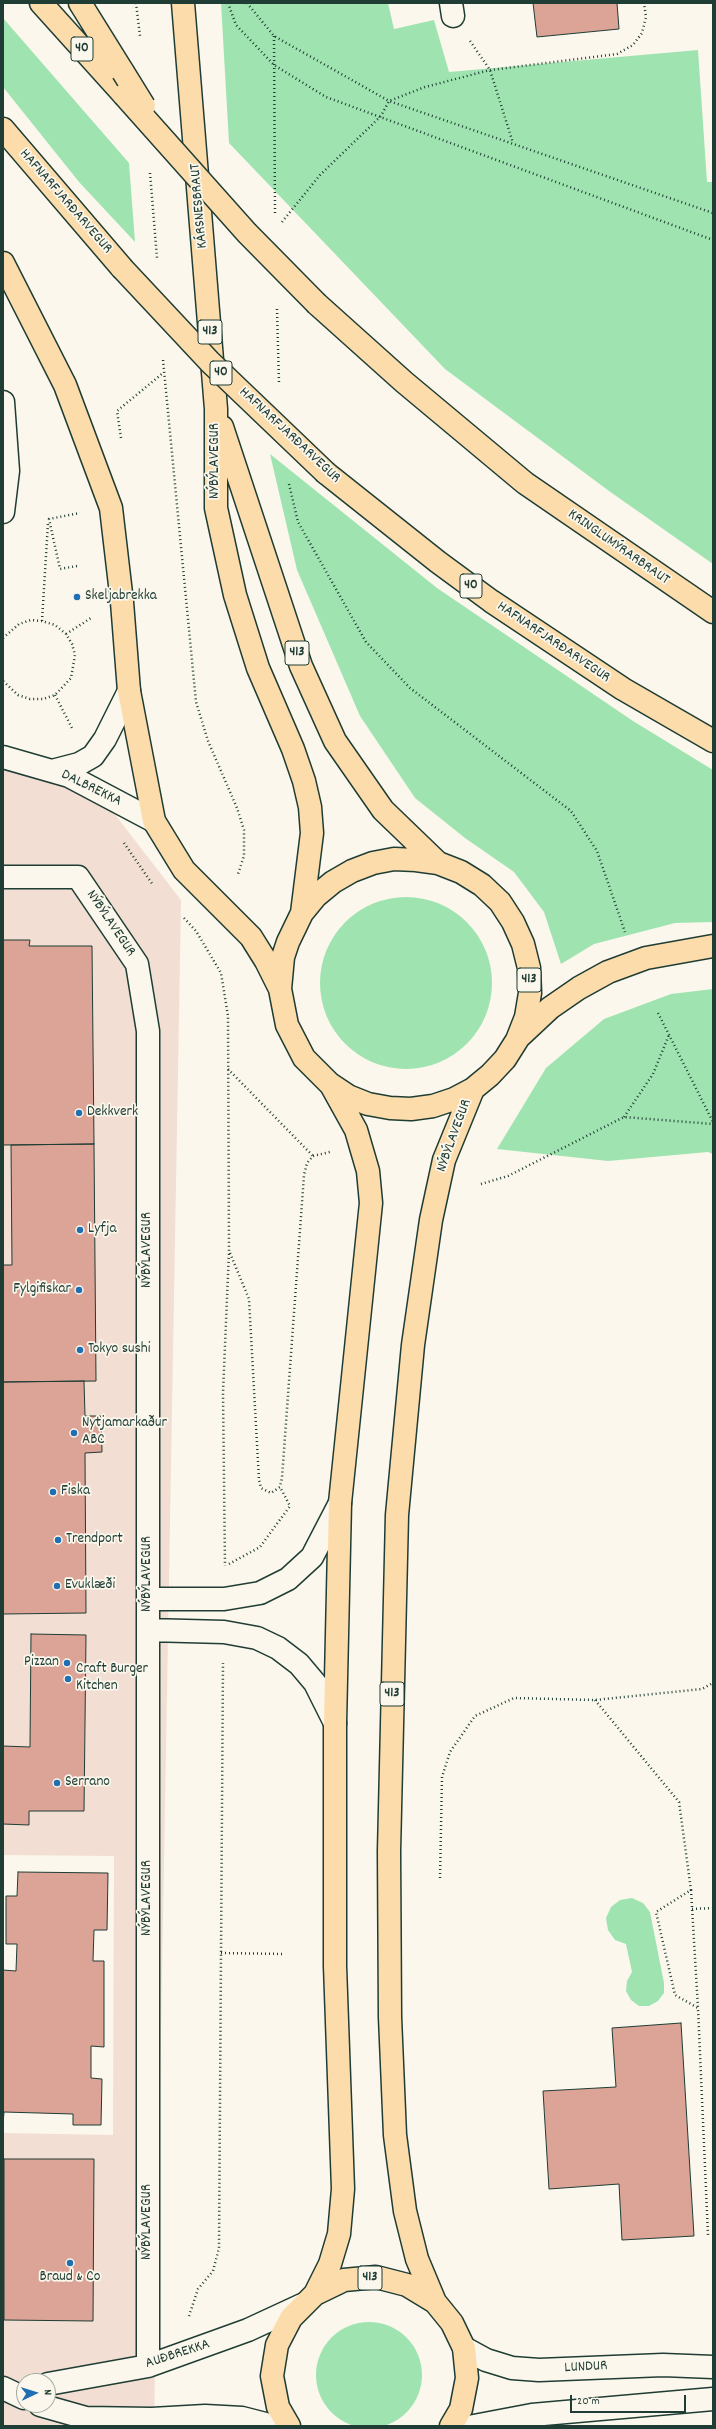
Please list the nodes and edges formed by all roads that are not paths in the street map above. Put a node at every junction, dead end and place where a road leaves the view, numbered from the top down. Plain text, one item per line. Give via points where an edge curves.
1 (41, 3) edge
2 (80, 3) edge
3 (183, 3) edge
4 (3, 129) edge
5 (169, 146) junction
6 (3, 263) edge
7 (3, 402) edge
8 (216, 409) junction
9 (3, 512) edge
10 (713, 612) edge
11 (129, 691) junction
12 (713, 741) edge
13 (3, 757) edge
14 (52, 771) junction
15 (154, 821) junction
16 (438, 864) junction
17 (3, 877) edge
18 (302, 913) junction
19 (713, 946) edge
20 (280, 989) junction
21 (517, 1040) junction
22 (330, 1084) junction
23 (472, 1089) junction
24 (340, 1503) junction
25 (148, 1599) junction
26 (148, 1630) junction
27 (335, 1723) junction
28 (308, 2299) junction
29 (434, 2302) junction
30 (464, 2348) junction
31 (148, 2366) junction
32 (713, 2367) edge
33 (56, 2383) edge
34 (713, 2399) edge
35 (56, 2410) edge
36 (171, 2422) edge
37 (273, 2426) edge
38 (289, 2426) edge
39 (451, 2426) edge
40 (474, 2426) edge

1 - 5 main road, 40, bridge
2 - 5 main road, bridge
3 - 8 main road, KÁRSNESBRAUT / 413
4 - 12 main road, HAFNARFJARÐARVEGUR / 40, bridge via 122,268 210,362 326,474 491,602 623,690
5 - 10 main road, KRINGLUMÝRARBRAUT / 40, bridge via 247,233 317,304 404,382 524,483
6 - 11 main road via 65,385 111,508
7 - 9 street via 8,471
8 - 16 main road, NÝBÝLAVEGUR / 413 via 301,666 335,741 382,810
8 - 18 main road, NÝBÝLAVEGUR / 413 via 216,508 235,595 258,668 298,762 310,807 312,833
11 - 14 street via 106,739 93,756 79,764
11 - 15 main road
13 - 14 street, DALBREKKA
14 - 15 street, DALBREKKA via 69,776
15 - 20 main road via 184,870 250,937
16 - 18 main road, 413 via 402,860 373,863 333,882 316,896
16 - 21 main road, 413 via 461,872 482,885 500,902 521,939 529,968 530,993 526,1017
17 - 25 street, NÝBÝLAVEGUR via 78,877 137,964 148,1031
18 - 20 main road, 413 via 283,957
19 - 21 main road via 646,958 608,972 550,1008
20 - 22 main road, 413 via 282,1007 294,1042 316,1072
21 - 23 main road, 413 via 505,1059
22 - 23 main road, 413 via 348,1096 368,1104 397,1109 433,1106
22 - 24 main road, 413 via 356,1130 368,1171 371,1203
23 - 29 main road, NÝBÝLAVEGUR / 413 via 444,1160 431,1220 413,1345 397,1523 389,1851 390,2016 395,2127 405,2211 417,2259
24 - 25 street via 312,1558 288,1579 260,1593 224,1599
24 - 27 main road, 413
25 - 26 street, NÝBÝLAVEGUR
26 - 27 street via 224,1632 257,1638 278,1648 299,1664 315,1683
26 - 31 street, NÝBÝLAVEGUR
27 - 28 main road, 413 via 335,1966 343,2189 339,2234 330,2264
28 - 29 main road, 413 via 344,2280 376,2277 407,2285
28 - 31 street, AUÐBREKKA via 248,2330
28 - 38 main road, 413 via 291,2318 277,2345 272,2376 278,2407
29 - 30 main road, 413 via 452,2323
30 - 32 street, LUNDUR via 486,2360 512,2368 539,2370 662,2364
30 - 39 main road, 413 via 467,2378 461,2409
31 - 33 street, AUÐBREKKA
34 - 40 street via 532,2415
35 - 36 street via 86,2418
36 - 37 street via 205,2416 242,2418

